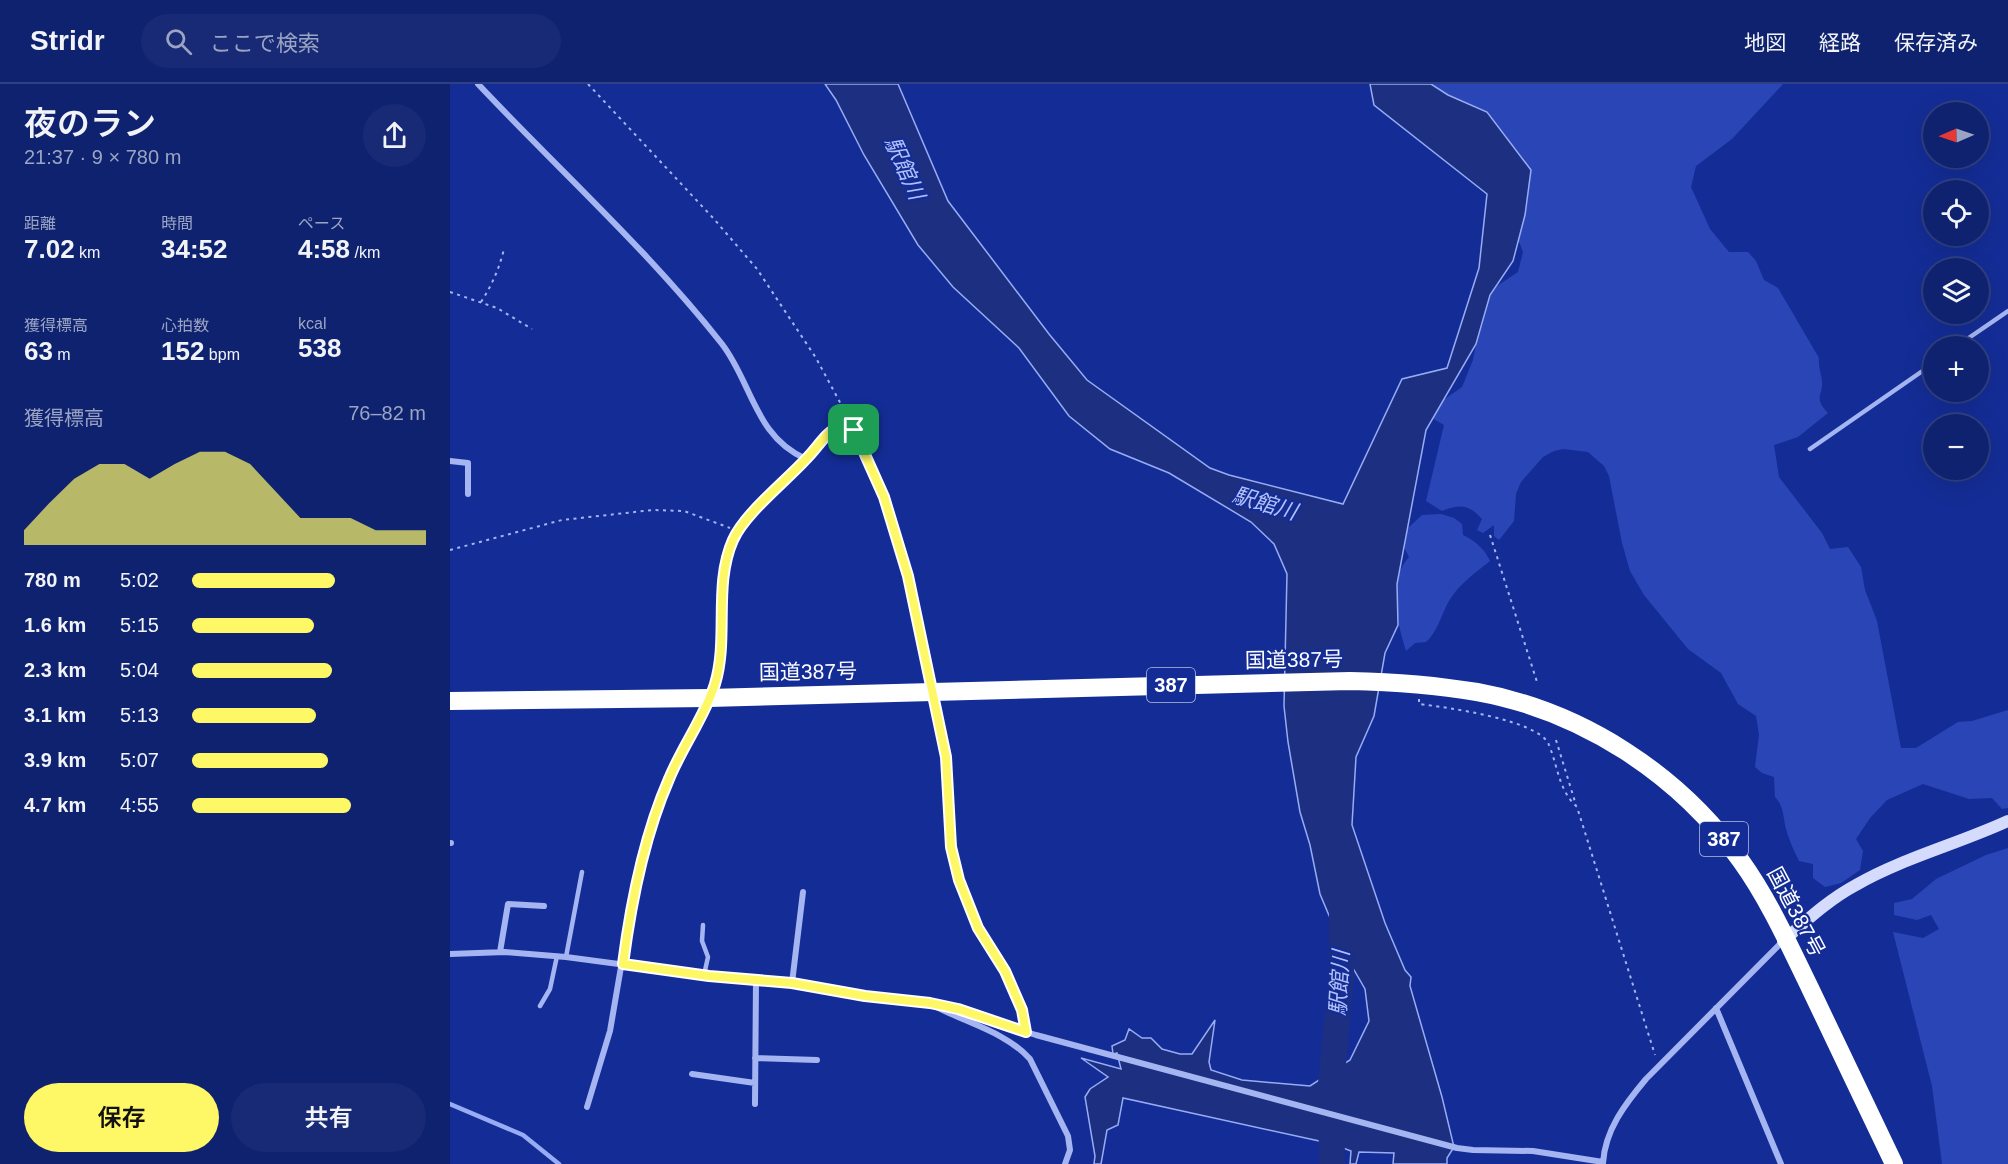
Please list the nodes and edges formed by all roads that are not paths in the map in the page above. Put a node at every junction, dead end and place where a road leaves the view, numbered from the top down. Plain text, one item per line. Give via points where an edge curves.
1 (478, 84) edge
2 (2008, 311) edge
3 (1972, 336) edge
4 (1923, 371) edge
5 (1810, 449) dead end
6 (806, 459) junction
7 (450, 461) edge
8 (468, 495) dead end
9 (936, 692) junction
10 (709, 698) junction
11 (450, 701) edge
12 (2008, 821) edge
13 (582, 872) dead end
14 (803, 892) dead end
15 (544, 906) dead end
16 (703, 925) dead end
17 (1785, 940) junction
18 (500, 952) junction
19 (450, 954) edge
20 (557, 956) junction
21 (566, 957) junction
22 (623, 964) junction
23 (704, 975) junction
24 (756, 980) junction
25 (792, 983) junction
26 (932, 1004) junction
27 (540, 1006) dead end
28 (1716, 1008) junction
29 (1026, 1032) junction
30 (755, 1058) junction
31 (817, 1060) dead end
32 (692, 1074) dead end
33 (755, 1083) junction
34 (754, 1104) dead end
35 (587, 1107) dead end
36 (1603, 1163) edge
37 (1065, 1164) edge
38 (1781, 1164) edge
39 (1894, 1164) edge

1 - 6 street via 695,311 724,347 770,432
2 - 3 lane
4 - 5 lane
6 - 9 street via 834,429 854,430 884,497 902,552
6 - 10 street via 736,534 727,562 719,661
7 - 8 street via 468,463
9 - 10 highway, 国道387号 / 387
9 - 17 highway, 国道387号 / 387 via 1305,681 1411,684 1479,692 1581,725 1640,761 1698,809 1726,840 1754,879
9 - 29 street via 946,757 951,847 959,880 978,928 1005,971 1022,1010
10 - 11 highway, 国道387号 / 387
10 - 22 street via 659,804 635,886
12 - 17 street via 1857,884 1825,905
13 - 21 lane
14 - 25 street
15 - 18 street via 508,904
16 - 23 lane via 702,941 708,957
17 - 28 street
17 - 39 highway, 国道387号 / 387
18 - 19 street
18 - 20 street
20 - 21 street
20 - 27 lane via 550,989
21 - 22 street
22 - 23 street
22 - 35 street via 610,1031
23 - 24 street
24 - 25 street
24 - 30 street
25 - 26 street
26 - 29 street
26 - 37 street via 1016,1045 1030,1059 1068,1136 1070,1150
28 - 36 street via 1630,1098 1609,1137
28 - 38 street
29 - 36 street via 1457,1148 1533,1150
30 - 31 street
30 - 33 street
32 - 33 street
33 - 34 street

